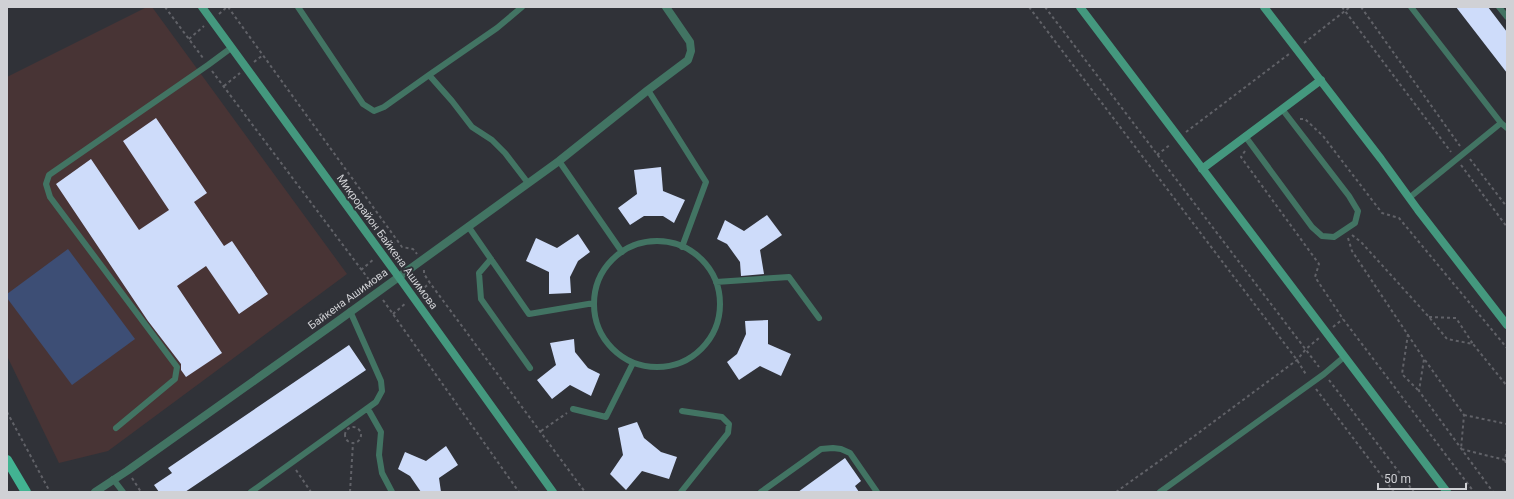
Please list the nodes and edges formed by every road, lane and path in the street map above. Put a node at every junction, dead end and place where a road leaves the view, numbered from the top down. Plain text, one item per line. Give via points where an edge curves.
1 (165, 7) edge
2 (202, 7) edge
3 (228, 7) edge
4 (298, 7) edge
5 (522, 7) edge
6 (666, 7) edge
7 (1029, 7) edge
8 (1045, 7) edge
9 (1080, 7) edge
10 (1264, 7) edge
11 (1342, 7) edge
12 (1350, 7) edge
13 (1361, 7) edge
14 (1499, 7) edge
15 (1413, 8) edge
16 (1345, 11) junction
17 (1507, 17) edge
18 (231, 48) junction
19 (1296, 49) junction
20 (208, 65) junction
21 (429, 75) junction
22 (1321, 80) junction
23 (648, 90) junction
24 (1282, 109) junction
25 (1290, 120) junction
26 (1501, 123) junction
27 (1507, 128) edge
28 (1178, 138) junction
29 (1248, 139) junction
30 (1465, 152) junction
31 (1157, 155) junction
32 (1456, 159) junction
33 (559, 161) junction
34 (1202, 169) junction
35 (528, 183) junction
36 (1409, 198) junction
37 (1507, 207) edge
38 (468, 226) junction
39 (1507, 227) edge
40 (1345, 230) junction
41 (682, 247) junction
42 (622, 252) junction
43 (491, 259) junction
44 (422, 260) junction
45 (398, 276) junction
46 (716, 282) junction
47 (377, 292) junction
48 (594, 303) junction
49 (350, 311) junction
50 (1429, 317) junction
51 (819, 318) dead end
52 (1343, 319) junction
53 (1507, 325) edge
54 (1326, 332) junction
55 (1408, 334) junction
56 (1473, 344) junction
57 (1507, 348) edge
58 (1306, 349) junction
59 (1344, 357) junction
60 (1424, 359) junction
61 (1297, 360) junction
62 (633, 363) junction
63 (530, 368) dead end
64 (1324, 374) junction
65 (1311, 383) junction
66 (1507, 386) edge
67 (1419, 391) junction
68 (368, 409) junction
69 (573, 409) joint
70 (682, 411) dead end
71 (7, 412) edge
72 (1464, 416) junction
73 (1507, 424) edge
74 (116, 428) dead end
75 (541, 431) junction
76 (353, 443) junction
77 (1461, 449) junction
78 (1507, 449) edge
79 (7, 460) edge
80 (1505, 460) junction
81 (291, 463) junction
82 (1507, 466) edge
83 (127, 471) junction
84 (113, 479) junction
85 (26, 492) edge
86 (50, 492) edge
87 (95, 492) edge
88 (123, 492) edge
89 (141, 492) edge
90 (251, 492) edge
91 (311, 492) edge
92 (350, 492) edge
93 (392, 492) edge
94 (519, 492) edge
95 (553, 492) edge
96 (585, 492) edge
97 (681, 492) edge
98 (761, 492) edge
99 (877, 492) edge
100 (1116, 492) edge
101 (1160, 492) edge
102 (1394, 492) edge
103 (1414, 492) edge
104 (1447, 492) edge
105 (1474, 492) edge
106 (1493, 492) edge

1 - 20 path
2 - 18 main road, Микрорайон Байкена Ашимова
3 - 44 path via 402,247 413,249
4 - 21 lane via 363,104 374,110 384,107
5 - 21 lane via 498,28
6 - 23 street, Байкена Ашимова via 690,42 691,51 688,60
7 - 61 path
8 - 31 path
9 - 28 main road
10 - 19 main road
11 - 16 path
12 - 16 path
13 - 30 path
14 - 17 lane
15 - 26 lane
16 - 19 path
16 - 32 path
18 - 20 lane
18 - 45 main road, Микрорайон Байкена Ашимова
19 - 22 main road
19 - 28 path
20 - 47 path
20 - 74 lane via 49,175 46,184 50,197 177,367 175,379
21 - 35 lane via 472,127 492,140 505,153
22 - 24 main road
22 - 36 main road
23 - 33 street, Байкена Ашимова
23 - 41 lane via 706,182
24 - 25 lane
24 - 29 main road
25 - 40 lane via 1358,211 1355,222
25 - 57 path via 1304,119 1323,136 1382,213 1399,218
26 - 27 lane
26 - 30 lane
28 - 31 path
28 - 34 main road
29 - 34 main road
29 - 40 lane via 1312,227 1322,236 1334,237
29 - 52 path via 1241,157 1319,264 1315,276
30 - 32 lane
30 - 37 path
31 - 58 path
32 - 36 lane
32 - 39 path
33 - 35 street, Байкена Ашимова
33 - 42 lane
34 - 54 main road
35 - 38 street, Байкена Ашимова
36 - 53 main road
38 - 43 lane
38 - 44 street, Байкена Ашимова
40 - 50 path via 1361,242
40 - 55 path via 1352,251
41 - 42 lane via 671,242 650,241
41 - 46 lane via 690,250 706,264
42 - 48 lane via 600,275
43 - 48 lane via 529,314
43 - 63 lane via 479,273 481,299
44 - 45 street, Байкена Ашимова
44 - 75 path via 424,274
45 - 47 street, Байкена Ашимова
45 - 95 main road, Микрорайон Байкена Ашимова
46 - 51 lane via 789,277
46 - 62 lane via 720,302 717,323 702,347 692,356 674,365 653,367
47 - 49 street, Байкена Ашимова
47 - 94 path
48 - 62 lane via 594,316 602,336 615,352
49 - 68 lane via 381,380 382,391 376,402
49 - 83 street, Байкена Ашимова
50 - 56 path via 1447,340
50 - 56 path via 1456,318
52 - 54 path
52 - 105 path
54 - 58 path
54 - 59 main road
55 - 60 path
55 - 67 path via 1402,374
56 - 66 path
58 - 61 path
58 - 64 path
59 - 64 lane
59 - 104 main road
60 - 67 path
60 - 72 path
61 - 65 path
61 - 100 path
62 - 69 lane via 606,417
64 - 65 lane
64 - 103 path
65 - 101 lane
65 - 102 path
67 - 77 path
68 - 81 lane
68 - 93 lane via 381,432 382,473
69 - 75 path
70 - 97 lane via 722,417 729,424 728,434
71 - 86 path
72 - 73 path
72 - 77 path
75 - 96 path
76 - 76 path via 361,437 356,427 351,427 345,432 347,440
76 - 92 path
77 - 80 path
77 - 106 path
78 - 80 path
79 - 85 main road
80 - 82 path
81 - 90 lane
81 - 91 path
83 - 84 street, Байкена Ашимова
83 - 89 path
84 - 87 street, Байкена Ашимова
84 - 88 lane
98 - 99 lane via 821,449 833,448 850,453

